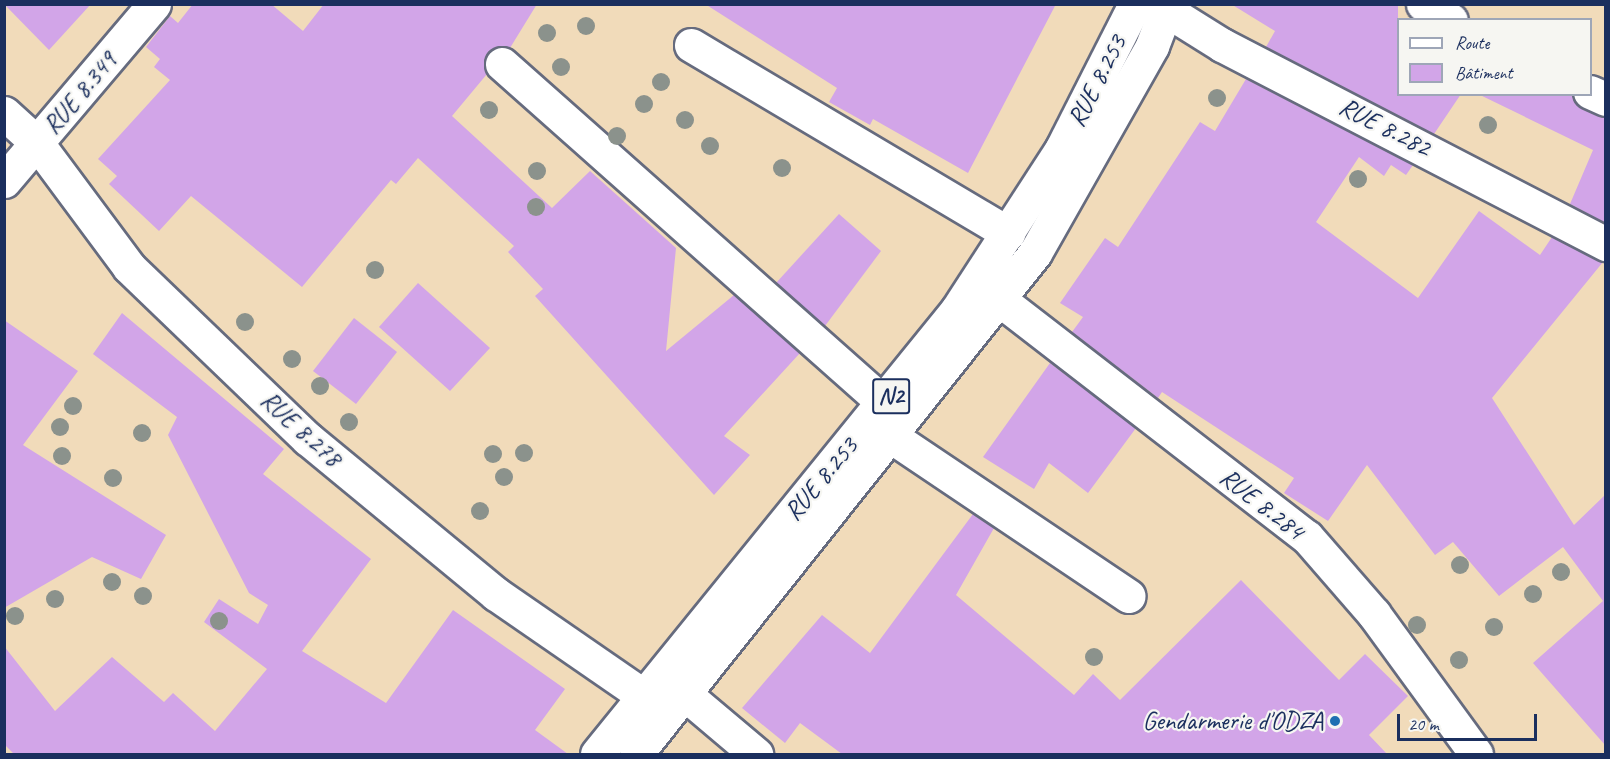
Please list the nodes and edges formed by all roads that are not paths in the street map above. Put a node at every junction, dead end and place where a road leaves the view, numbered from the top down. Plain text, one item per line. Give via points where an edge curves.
1 (154, 4) edge
2 (1423, 4) edge
3 (1156, 6) edge
4 (1447, 18) edge
5 (691, 45) dead end
6 (502, 64) dead end
7 (4, 113) edge
8 (37, 143) junction
9 (4, 181) edge
10 (1008, 233) junction
11 (1605, 244) edge
12 (1000, 300) junction
13 (885, 404) junction
14 (892, 437) junction
15 (1129, 596) dead end
16 (686, 695) junction
17 (644, 696) junction
18 (597, 754) edge
19 (636, 754) edge
20 (756, 754) edge
21 (1476, 754) edge

1 - 8 main road, RUE 8.349
2 - 4 main road
3 - 10 main road, RUE 8.253 / N2
3 - 11 main road, RUE 8.282 via 1222,45
3 - 12 main road, RUE 8.253 / N2 via 1152,46 1035,253
5 - 10 main road
6 - 13 main road
7 - 8 main road, RUE 8.278
8 - 9 main road, RUE 8.349
8 - 17 main road, RUE 8.278 via 129,267 308,439 496,594
10 - 13 main road, RUE 8.253 / N2
12 - 14 main road, RUE 8.253 / N2
12 - 21 main road, RUE 8.284 via 1307,537 1374,614
13 - 17 main road, RUE 8.253 / N2
14 - 15 main road
14 - 16 main road, RUE 8.253 / N2
16 - 19 main road, RUE 8.253 / N2
16 - 20 main road
17 - 18 main road, RUE 8.253 / N2

